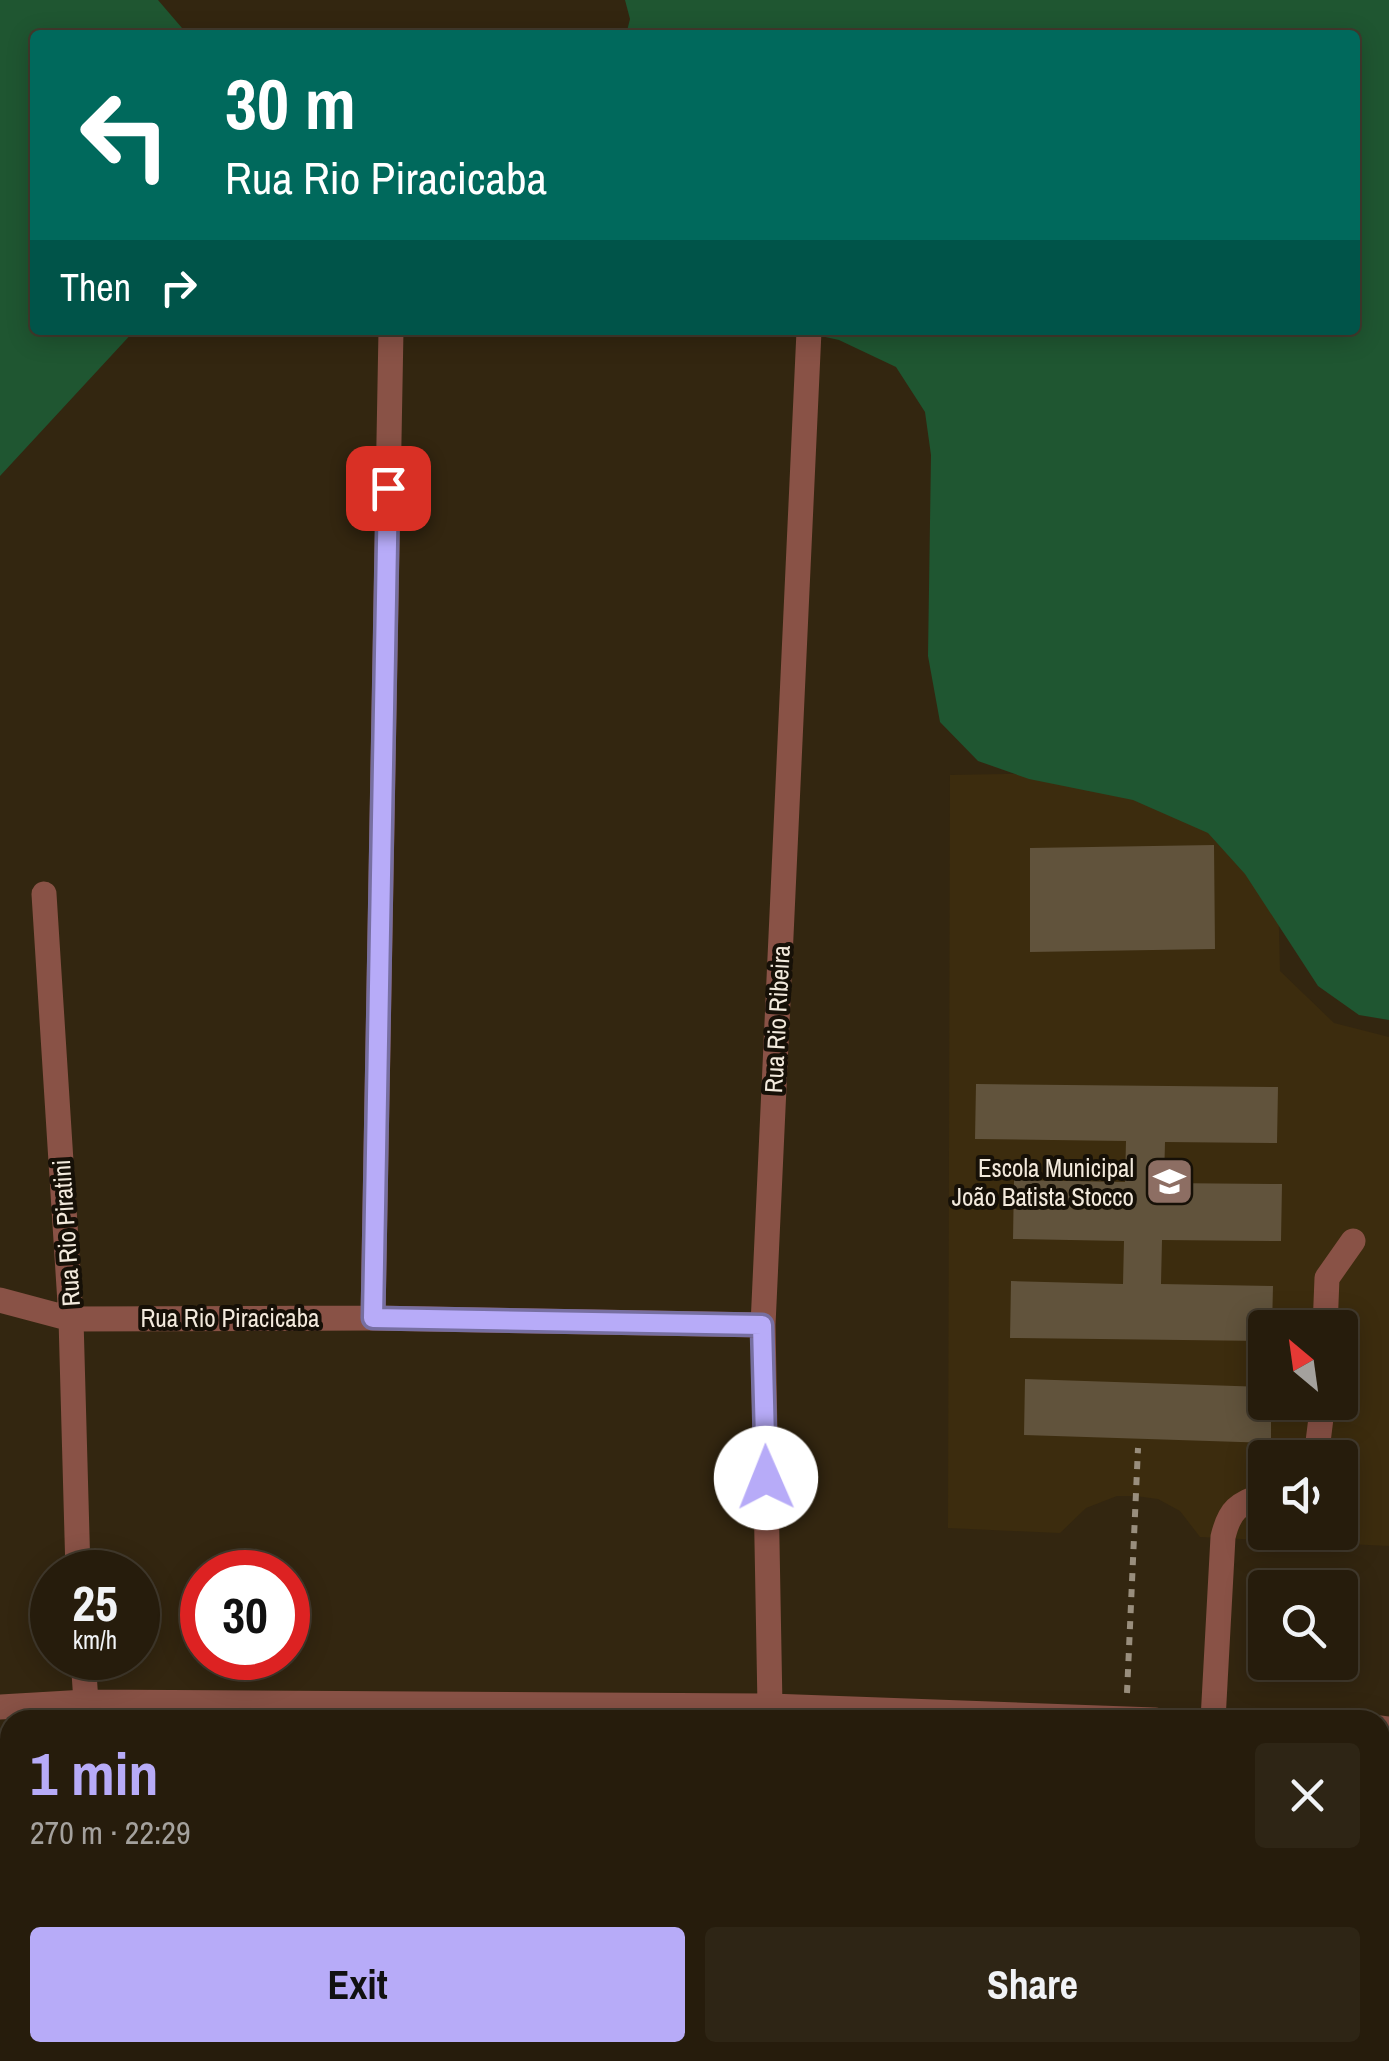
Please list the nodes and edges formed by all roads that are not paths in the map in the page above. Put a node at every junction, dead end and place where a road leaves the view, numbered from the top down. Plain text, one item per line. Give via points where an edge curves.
1 (391, 335) edge
2 (809, 335) edge
3 (44, 894) dead end
4 (1353, 1242) dead end
5 (0, 1300) edge
6 (1326, 1310) edge
7 (373, 1318) junction
8 (72, 1319) junction
9 (762, 1325) junction
10 (1248, 1500) edge
11 (77, 1550) edge
12 (83, 1680) edge
13 (770, 1706) junction
14 (0, 1707) edge
15 (63, 1710) edge
16 (84, 1710) edge
17 (469, 1710) edge
18 (880, 1710) edge
19 (1213, 1710) edge

1 - 7 street
2 - 9 street, Rua Rio Ribeira
3 - 8 street, Rua Rio Piratini
4 - 6 street via 1327,1278
5 - 8 street, Rua Rio Piracicaba
7 - 8 street, Rua Rio Piracicaba
7 - 9 street, Rua Rio Piracicaba
8 - 11 street, Rua Rio Piratini
9 - 13 street, Rua Rio Ribeira
10 - 19 street via 1230,1512 1219,1566
12 - 16 street
13 - 17 street
13 - 18 street
14 - 15 street

